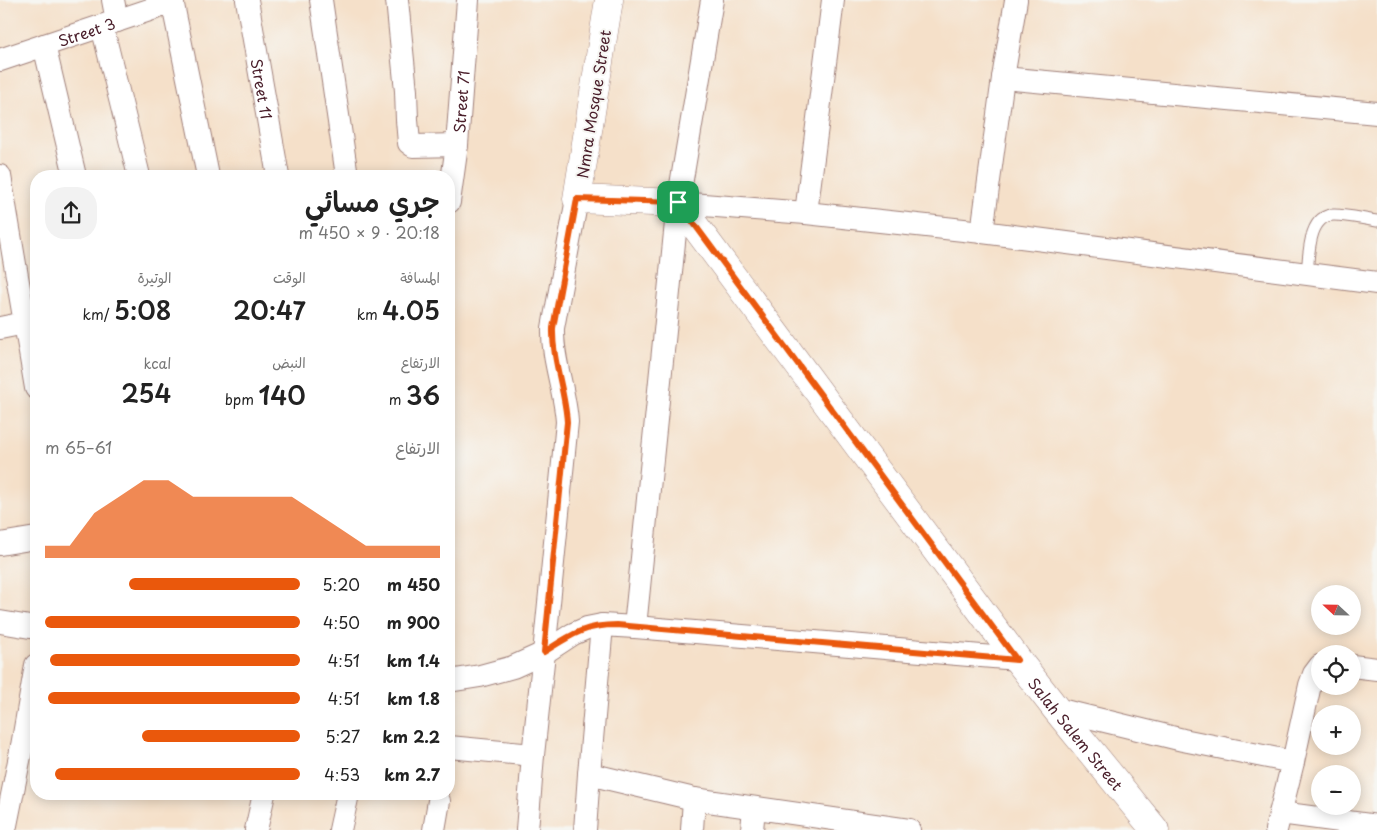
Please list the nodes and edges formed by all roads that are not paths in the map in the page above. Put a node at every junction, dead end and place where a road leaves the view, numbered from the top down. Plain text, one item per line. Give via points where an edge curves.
1 (247, 0) edge
2 (322, 0) edge
3 (397, 0) edge
4 (468, 0) edge
5 (609, 0) edge
6 (712, 0) edge
7 (833, 0) edge
8 (1016, 0) edge
9 (172, 1) edge
10 (111, 16) edge
11 (44, 45) junction
12 (0, 60) edge
13 (1003, 78) junction
14 (1377, 113) edge
15 (457, 145) junction
16 (74, 170) edge
17 (138, 170) edge
18 (207, 170) edge
19 (277, 170) edge
20 (345, 170) edge
21 (453, 170) edge
22 (0, 176) edge
23 (577, 199) junction
24 (678, 202) junction
25 (806, 212) junction
26 (1377, 221) edge
27 (982, 232) junction
28 (1307, 274) junction
29 (1377, 283) edge
30 (25, 323) junction
31 (0, 328) edge
32 (30, 353) edge
33 (30, 539) edge
34 (0, 544) edge
35 (0, 622) edge
36 (602, 625) junction
37 (30, 627) edge
38 (635, 627) junction
39 (544, 652) junction
40 (1017, 660) junction
41 (1361, 667) edge
42 (1377, 670) edge
43 (455, 680) edge
44 (1311, 682) edge
45 (1056, 710) junction
46 (29, 747) edge
47 (455, 748) edge
48 (533, 755) junction
49 (1293, 762) junction
50 (589, 774) junction
51 (694, 798) junction
52 (263, 800) edge
53 (347, 800) edge
54 (439, 801) dead end
55 (754, 808) junction
56 (1278, 822) edge
57 (1377, 826) edge
58 (871, 827) edge
59 (5, 830) edge
60 (256, 830) edge
61 (340, 830) edge
62 (434, 830) edge
63 (527, 830) edge
64 (586, 830) edge
65 (692, 830) edge
66 (752, 830) edge
67 (909, 830) edge
68 (1155, 830) edge

1 - 19 street, Street 11
2 - 20 street
3 - 15 street via 409,144
4 - 15 street, Street 71
5 - 23 street, Nmra Mosque Street
6 - 24 street
7 - 25 street
8 - 13 street
9 - 10 street, Street 3
9 - 18 street
10 - 11 street, Street 3
10 - 17 street
11 - 12 street, Street 3
11 - 16 street
13 - 14 street
13 - 27 street
15 - 21 street, Street 71
22 - 30 street
23 - 24 street
23 - 39 street, Nmra Mosque Street via 553,328 552,342 567,422
24 - 25 street
24 - 38 street
24 - 40 street, Salah Salem Street
25 - 27 street
26 - 28 lane via 1332,215 1323,218 1312,235
27 - 28 street
28 - 29 street
30 - 31 street
30 - 32 street
33 - 34 street
35 - 37 street
36 - 38 street
36 - 39 street via 573,634
36 - 50 street
38 - 40 street
39 - 43 street via 513,667
39 - 48 street, Nmra Mosque Street
40 - 45 street, Salah Salem Street
41 - 42 street
44 - 49 street
45 - 49 street
45 - 68 street, Salah Salem Street
46 - 59 street
47 - 48 street
48 - 63 street, Nmra Mosque Street
49 - 56 street
50 - 51 street
50 - 64 street
51 - 55 street
51 - 65 street
52 - 60 street
53 - 61 street
54 - 62 street
55 - 58 street
55 - 66 street
56 - 57 street
58 - 67 street

